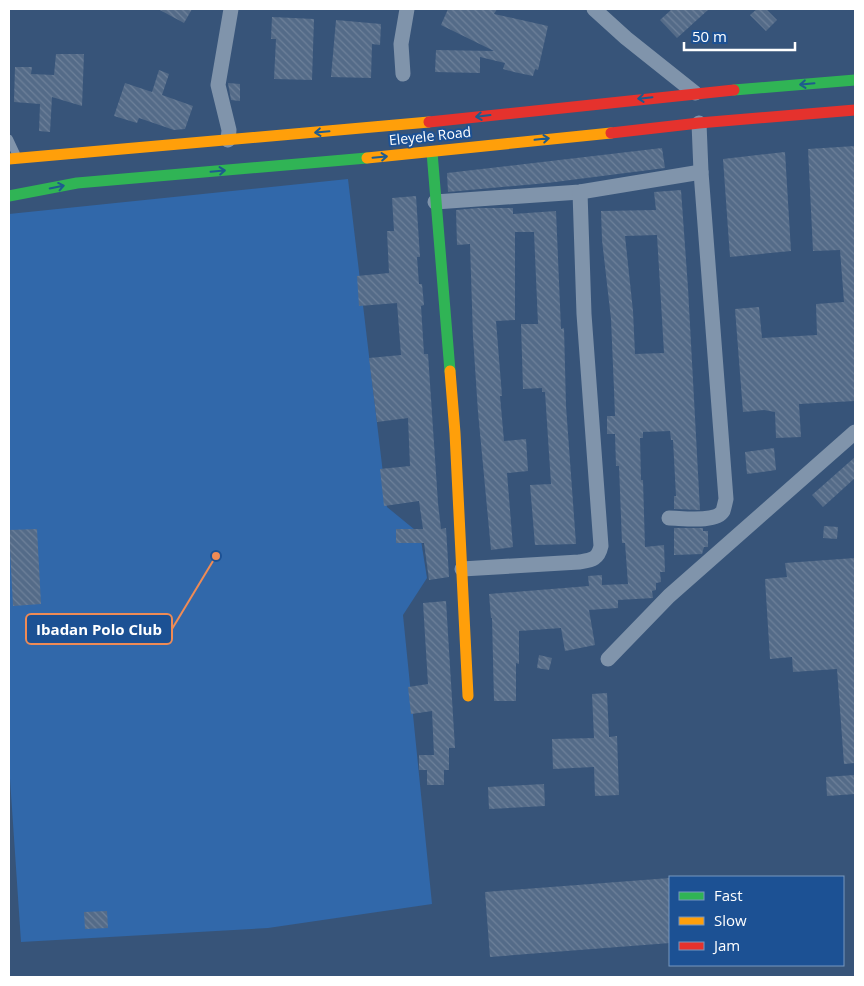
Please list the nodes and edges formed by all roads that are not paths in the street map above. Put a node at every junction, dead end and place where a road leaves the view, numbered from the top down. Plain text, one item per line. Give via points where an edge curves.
1 (231, 9) edge
2 (407, 9) edge
3 (594, 9) edge
4 (403, 74) dead end
5 (855, 80) edge
6 (695, 93) junction
7 (855, 110) edge
8 (699, 123) junction
9 (9, 139) edge
10 (228, 140) junction
11 (432, 152) junction
12 (13, 159) edge
13 (701, 172) junction
14 (580, 192) junction
15 (9, 196) edge
16 (435, 202) junction
17 (855, 432) edge
18 (670, 518) dead end
19 (462, 569) junction
20 (608, 659) dead end
21 (468, 696) dead end

1 - 10 street via 218,85 229,130
2 - 4 street via 400,44
3 - 6 street
5 -> 6 main road, Eleyele Road
6 -> 10 main road, Eleyele Road
7 - 8 main road, Eleyele Road
11 -> 8 main road, Eleyele Road
8 - 13 street
9 - 12 lane
10 - 12 main road, Eleyele Road
15 -> 11 main road, Eleyele Road via 77,183
11 - 16 main road
13 - 14 street
13 - 18 street via 726,499 717,517
14 - 16 street
14 - 19 street via 599,554 594,560 578,562
16 - 19 main road via 455,433
17 - 20 street via 669,596
19 - 21 main road

